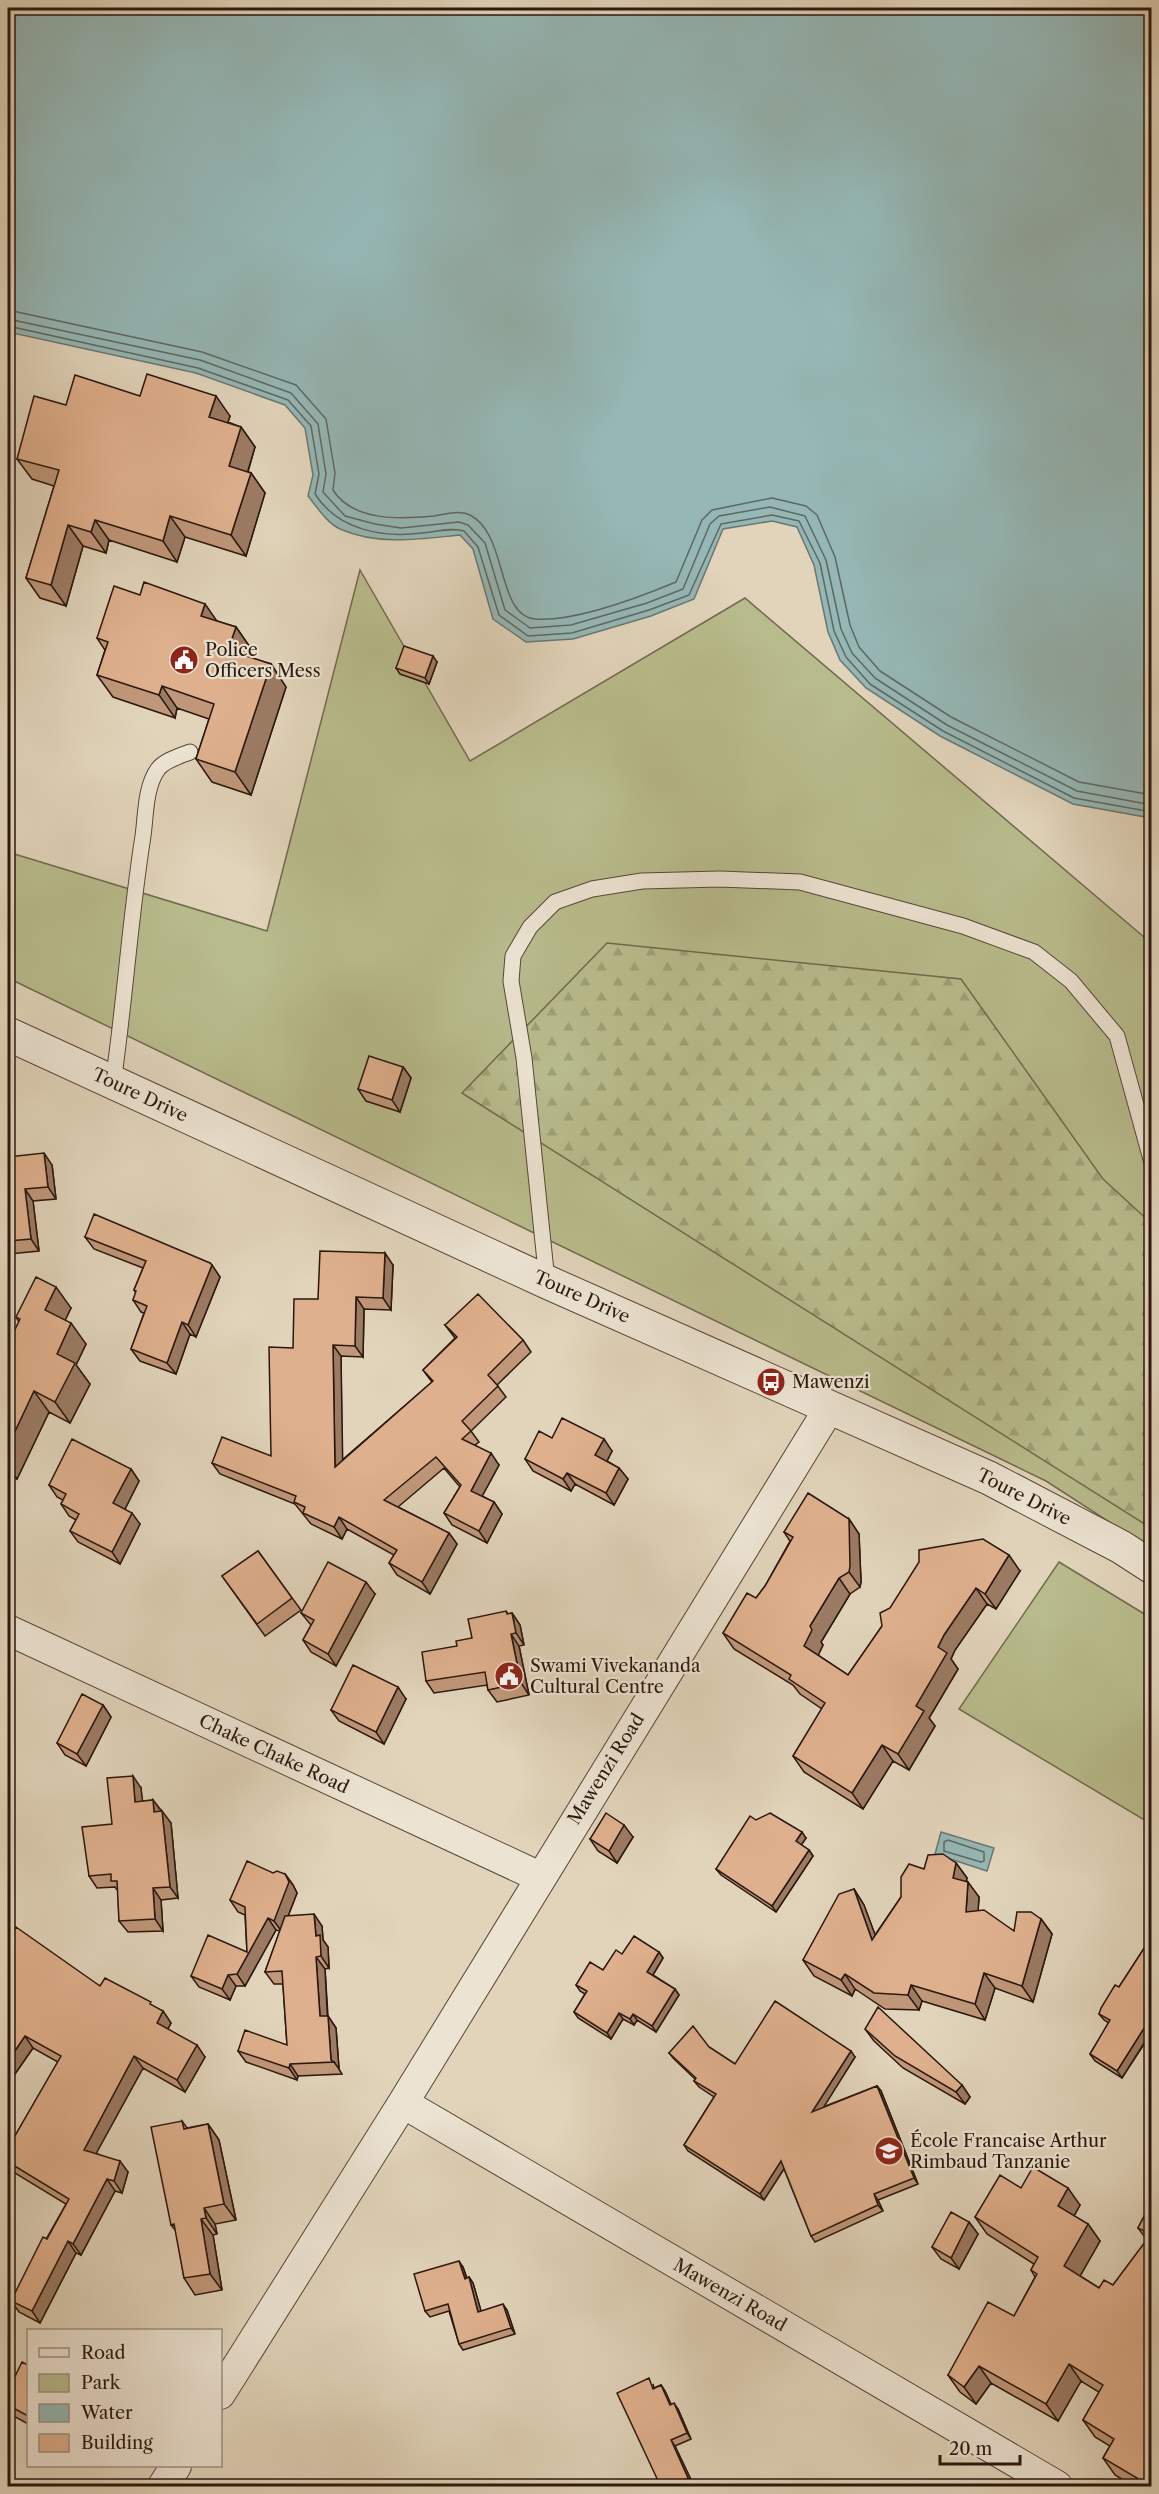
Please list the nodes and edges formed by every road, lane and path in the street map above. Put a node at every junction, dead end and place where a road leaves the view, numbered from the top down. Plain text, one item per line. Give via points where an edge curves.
1 (190, 752) dead end
2 (8, 1034) edge
3 (113, 1083) junction
4 (1152, 1164) edge
5 (547, 1282) junction
6 (830, 1407) junction
7 (1152, 1567) edge
8 (8, 1630) edge
9 (540, 1877) junction
10 (404, 2103) junction
11 (222, 2391) edge
12 (175, 2467) edge
13 (163, 2487) edge
14 (1057, 2487) edge

1 - 3 lane via 158,768 149,791
2 - 3 street, Toure Drive
3 - 5 street, Toure Drive
4 - 5 lane via 1117,1036 1071,981 1034,952 963,926 800,882 642,881 591,890 555,902 530,927 513,956 511,981 524,1059
5 - 6 street, Toure Drive
6 - 7 street, Toure Drive via 989,1478
6 - 9 street, Mawenzi Road
8 - 9 street, Chake Chake Road
9 - 10 street, Mawenzi Road
10 - 11 street, Mawenzi Road
10 - 14 street, Mawenzi Road
12 - 13 street

